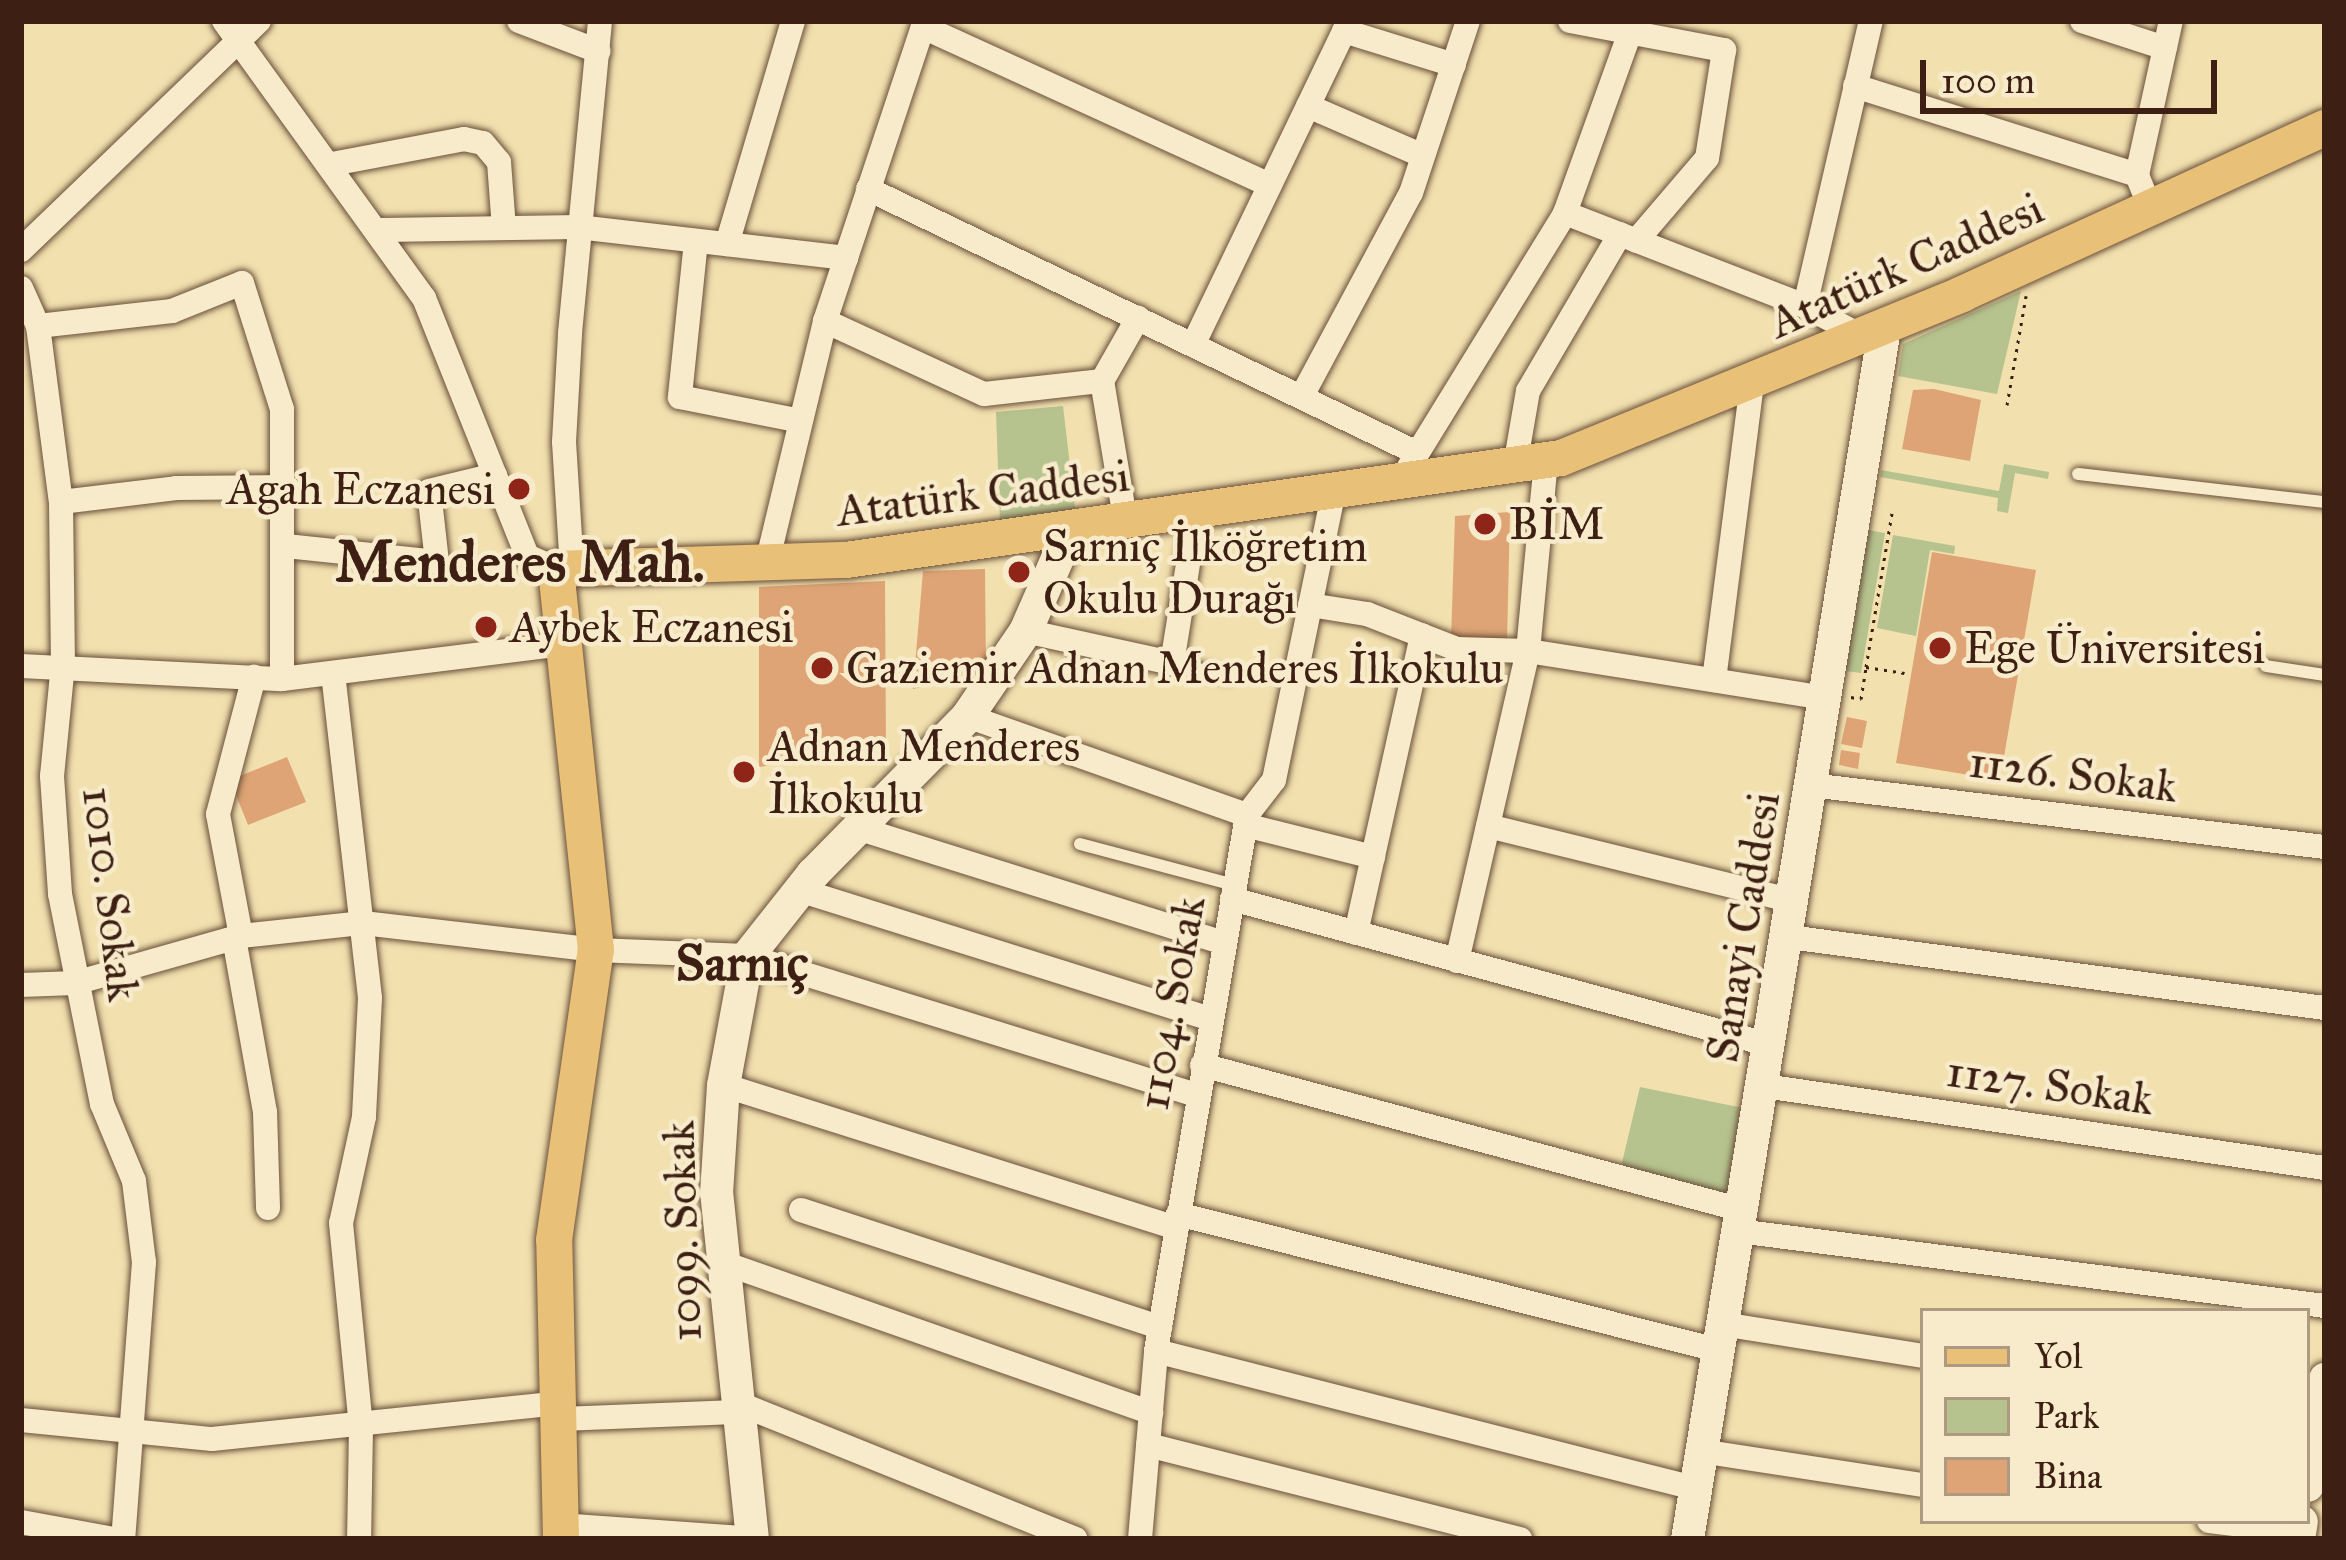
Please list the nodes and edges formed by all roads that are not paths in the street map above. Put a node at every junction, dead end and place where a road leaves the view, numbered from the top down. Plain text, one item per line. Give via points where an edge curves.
1 (260, 21) edge
2 (519, 21) edge
3 (600, 21) edge
4 (793, 21) edge
5 (1468, 21) edge
6 (1570, 21) edge
7 (1871, 21) edge
8 (2082, 21) edge
9 (2171, 21) edge
10 (924, 24) edge
11 (1346, 26) edge
12 (231, 31) edge
13 (1630, 32) junction
14 (2165, 48) junction
15 (598, 51) junction
16 (1454, 65) junction
17 (1855, 86) junction
18 (1308, 106) junction
19 (2325, 128) edge
20 (1423, 156) junction
21 (332, 164) junction
22 (1270, 184) junction
23 (868, 189) junction
24 (2144, 192) junction
25 (1564, 213) junction
26 (578, 227) junction
27 (504, 228) junction
28 (382, 230) junction
29 (1628, 238) junction
30 (696, 241) junction
31 (727, 244) junction
32 (21, 250) edge
33 (846, 258) junction
34 (21, 288) edge
35 (1805, 306) junction
36 (1138, 318) junction
37 (825, 321) junction
38 (38, 326) junction
39 (1873, 333) junction
40 (1193, 344) junction
41 (1102, 381) junction
42 (1752, 385) junction
43 (1304, 394) junction
44 (801, 421) junction
45 (1417, 453) junction
46 (1531, 463) junction
47 (2078, 474) dead end
48 (495, 476) junction
49 (1397, 486) junction
50 (287, 487) junction
51 (1333, 495) junction
52 (62, 502) junction
53 (2325, 502) edge
54 (1196, 514) junction
55 (1126, 524) junction
56 (1069, 531) junction
57 (286, 546) junction
58 (767, 563) junction
59 (564, 569) junction
60 (1310, 605) junction
61 (1025, 631) junction
62 (1422, 635) junction
63 (564, 644) junction
64 (1528, 651) junction
65 (1172, 663) junction
66 (63, 664) junction
67 (21, 666) edge
68 (2266, 666) dead end
69 (333, 673) junction
70 (2325, 675) edge
71 (1229, 676) dead end
72 (254, 677) junction
73 (282, 679) junction
74 (1714, 680) junction
75 (1826, 695) junction
76 (967, 716) junction
77 (1811, 785) junction
78 (1246, 820) junction
79 (1488, 826) junction
80 (857, 828) junction
81 (1080, 844) dead end
82 (2325, 848) edge
83 (1373, 856) junction
84 (799, 890) junction
85 (1233, 892) junction
86 (1795, 901) junction
87 (363, 923) junction
88 (1356, 933) junction
89 (238, 937) junction
90 (1789, 937) junction
91 (1224, 943) junction
92 (596, 950) junction
93 (747, 956) junction
94 (1457, 961) junction
95 (75, 983) junction
96 (21, 985) edge
97 (2325, 1009) edge
98 (1210, 1019) junction
99 (1771, 1045) junction
100 (1202, 1065) junction
101 (723, 1085) junction
102 (1764, 1086) junction
103 (1197, 1095) junction
104 (2325, 1168) edge
105 (268, 1208) dead end
106 (801, 1210) dead end
107 (1177, 1221) junction
108 (1740, 1221) junction
109 (722, 1262) junction
110 (2325, 1306) edge
111 (1720, 1337) junction
112 (1158, 1339) junction
113 (1920, 1356) edge
114 (2318, 1394) edge
115 (735, 1407) junction
116 (561, 1411) junction
117 (1151, 1413) junction
118 (21, 1420) edge
119 (361, 1428) junction
120 (130, 1435) junction
121 (1148, 1445) junction
122 (1700, 1451) junction
123 (2310, 1459) edge
124 (1920, 1485) edge
125 (1694, 1488) junction
126 (21, 1522) edge
127 (2239, 1524) edge
128 (2299, 1530) edge
129 (561, 1532) edge
130 (752, 1538) edge
131 (118, 1539) edge
132 (358, 1539) edge
133 (1075, 1539) edge
134 (1140, 1539) edge
135 (1520, 1539) edge
136 (1687, 1539) edge

1 - 12 street
2 - 15 street
3 - 15 street
4 - 31 street
5 - 16 street
6 - 13 street
7 - 17 street
8 - 14 street
9 - 14 street
10 - 22 street
10 - 23 street
11 - 16 street
11 - 18 street
12 - 21 street
12 - 32 street
13 - 25 street
13 - 29 street via 1724,50 1707,158
14 - 24 street
15 - 26 street
16 - 20 street
17 - 24 street
17 - 35 street
18 - 20 street
18 - 22 street
19 - 24 main road, Atatürk Caddesi
20 - 43 street
21 - 27 street via 464,139 483,143 500,162
21 - 28 street
22 - 40 street
23 - 33 street
23 - 36 street
24 - 39 main road, Atatürk Caddesi
25 - 29 street
25 - 45 street
26 - 27 street
26 - 30 street
26 - 59 street
27 - 28 street
28 - 48 street via 424,298
29 - 35 street
29 - 46 street via 1528,391
30 - 31 street
30 - 44 street via 680,398
31 - 33 street
33 - 37 street
34 - 38 street, 1010. Sokak
35 - 39 street
36 - 40 street
36 - 41 street
37 - 41 street via 984,394
37 - 44 street
38 - 50 street via 172,311 242,283 283,409
38 - 52 street, 1010. Sokak
39 - 42 main road, Atatürk Caddesi
39 - 75 street, Sanayi Caddesi
40 - 43 street
41 - 55 street
42 - 46 main road, Atatürk Caddesi
42 - 74 street
43 - 45 street
44 - 58 street
45 - 49 street
46 - 49 main road, Atatürk Caddesi
46 - 64 street
47 - 53 lane
48 - 57 street via 429,491 437,562
48 - 59 street via 527,556
49 - 51 main road, Atatürk Caddesi
50 - 52 street via 176,488
50 - 57 street
51 - 54 main road, Atatürk Caddesi
51 - 60 street, 1104. Sokak
52 - 66 street, 1010. Sokak
54 - 55 main road, Atatürk Caddesi
54 - 65 street
55 - 56 main road, Atatürk Caddesi
56 - 58 main road, Atatürk Caddesi
56 - 61 street, 1099. Sokak
57 - 73 street
58 - 59 main road, Atatürk Caddesi
59 - 63 main road
60 - 62 street via 1367,614
60 - 78 street, 1104. Sokak via 1274,780
61 - 65 street
61 - 76 street, 1099. Sokak
62 - 64 street via 1457,649
62 - 83 street
63 - 69 street
63 - 92 main road
64 - 74 street
64 - 79 street
65 - 71 lane
66 - 67 street
66 - 72 street
66 - 95 street, 1010. Sokak via 53,833
68 - 70 lane
69 - 73 street
69 - 87 street
72 - 73 street
72 - 89 street via 218,814
74 - 75 street
75 - 77 street, Sanayi Caddesi
76 - 78 street
76 - 80 street, 1099. Sokak
77 - 82 street, 1126. Sokak
77 - 86 street, Sanayi Caddesi
78 - 83 street
78 - 85 street, 1104. Sokak
79 - 86 street
79 - 94 street
80 - 84 street, 1099. Sokak
80 - 91 street
81 - 85 lane
83 - 88 street
84 - 93 street, 1099. Sokak
84 - 98 street
85 - 88 street
85 - 91 street, 1104. Sokak
86 - 90 street, Sanayi Caddesi
87 - 89 street
87 - 92 street
87 - 119 street via 370,1059 341,1223
88 - 94 street
89 - 95 street
89 - 105 street via 265,1112
90 - 97 street
90 - 99 street, Sanayi Caddesi
91 - 98 street, 1104. Sokak
92 - 93 street
92 - 116 main road via 554,1240
93 - 101 street, 1099. Sokak
93 - 103 street
94 - 99 street
95 - 96 street
95 - 120 street, 1010. Sokak via 144,1262
98 - 100 street, 1104. Sokak
99 - 102 street, Sanayi Caddesi
100 - 103 street, 1104. Sokak
100 - 108 street
101 - 107 street
101 - 109 street, 1099. Sokak via 716,1193
102 - 104 street, 1127. Sokak
102 - 108 street, Sanayi Caddesi
103 - 107 street, 1104. Sokak
106 - 112 street
107 - 111 street
107 - 112 street, 1104. Sokak
108 - 110 street
108 - 111 street, Sanayi Caddesi
109 - 115 street, 1099. Sokak
109 - 117 street
111 - 113 street
111 - 122 street, Sanayi Caddesi
112 - 117 street, 1104. Sokak
112 - 125 street
114 - 123 street
115 - 116 street
115 - 130 street, 1099. Sokak
115 - 133 street
116 - 119 street
116 - 129 main road
117 - 121 street, 1104. Sokak
118 - 120 street
119 - 120 street via 212,1439
119 - 132 street
120 - 131 street, 1010. Sokak
121 - 134 street, 1104. Sokak
121 - 135 street
122 - 124 street
122 - 125 street, Sanayi Caddesi
125 - 136 street, Sanayi Caddesi
126 - 131 street
127 - 128 street
129 - 130 street

